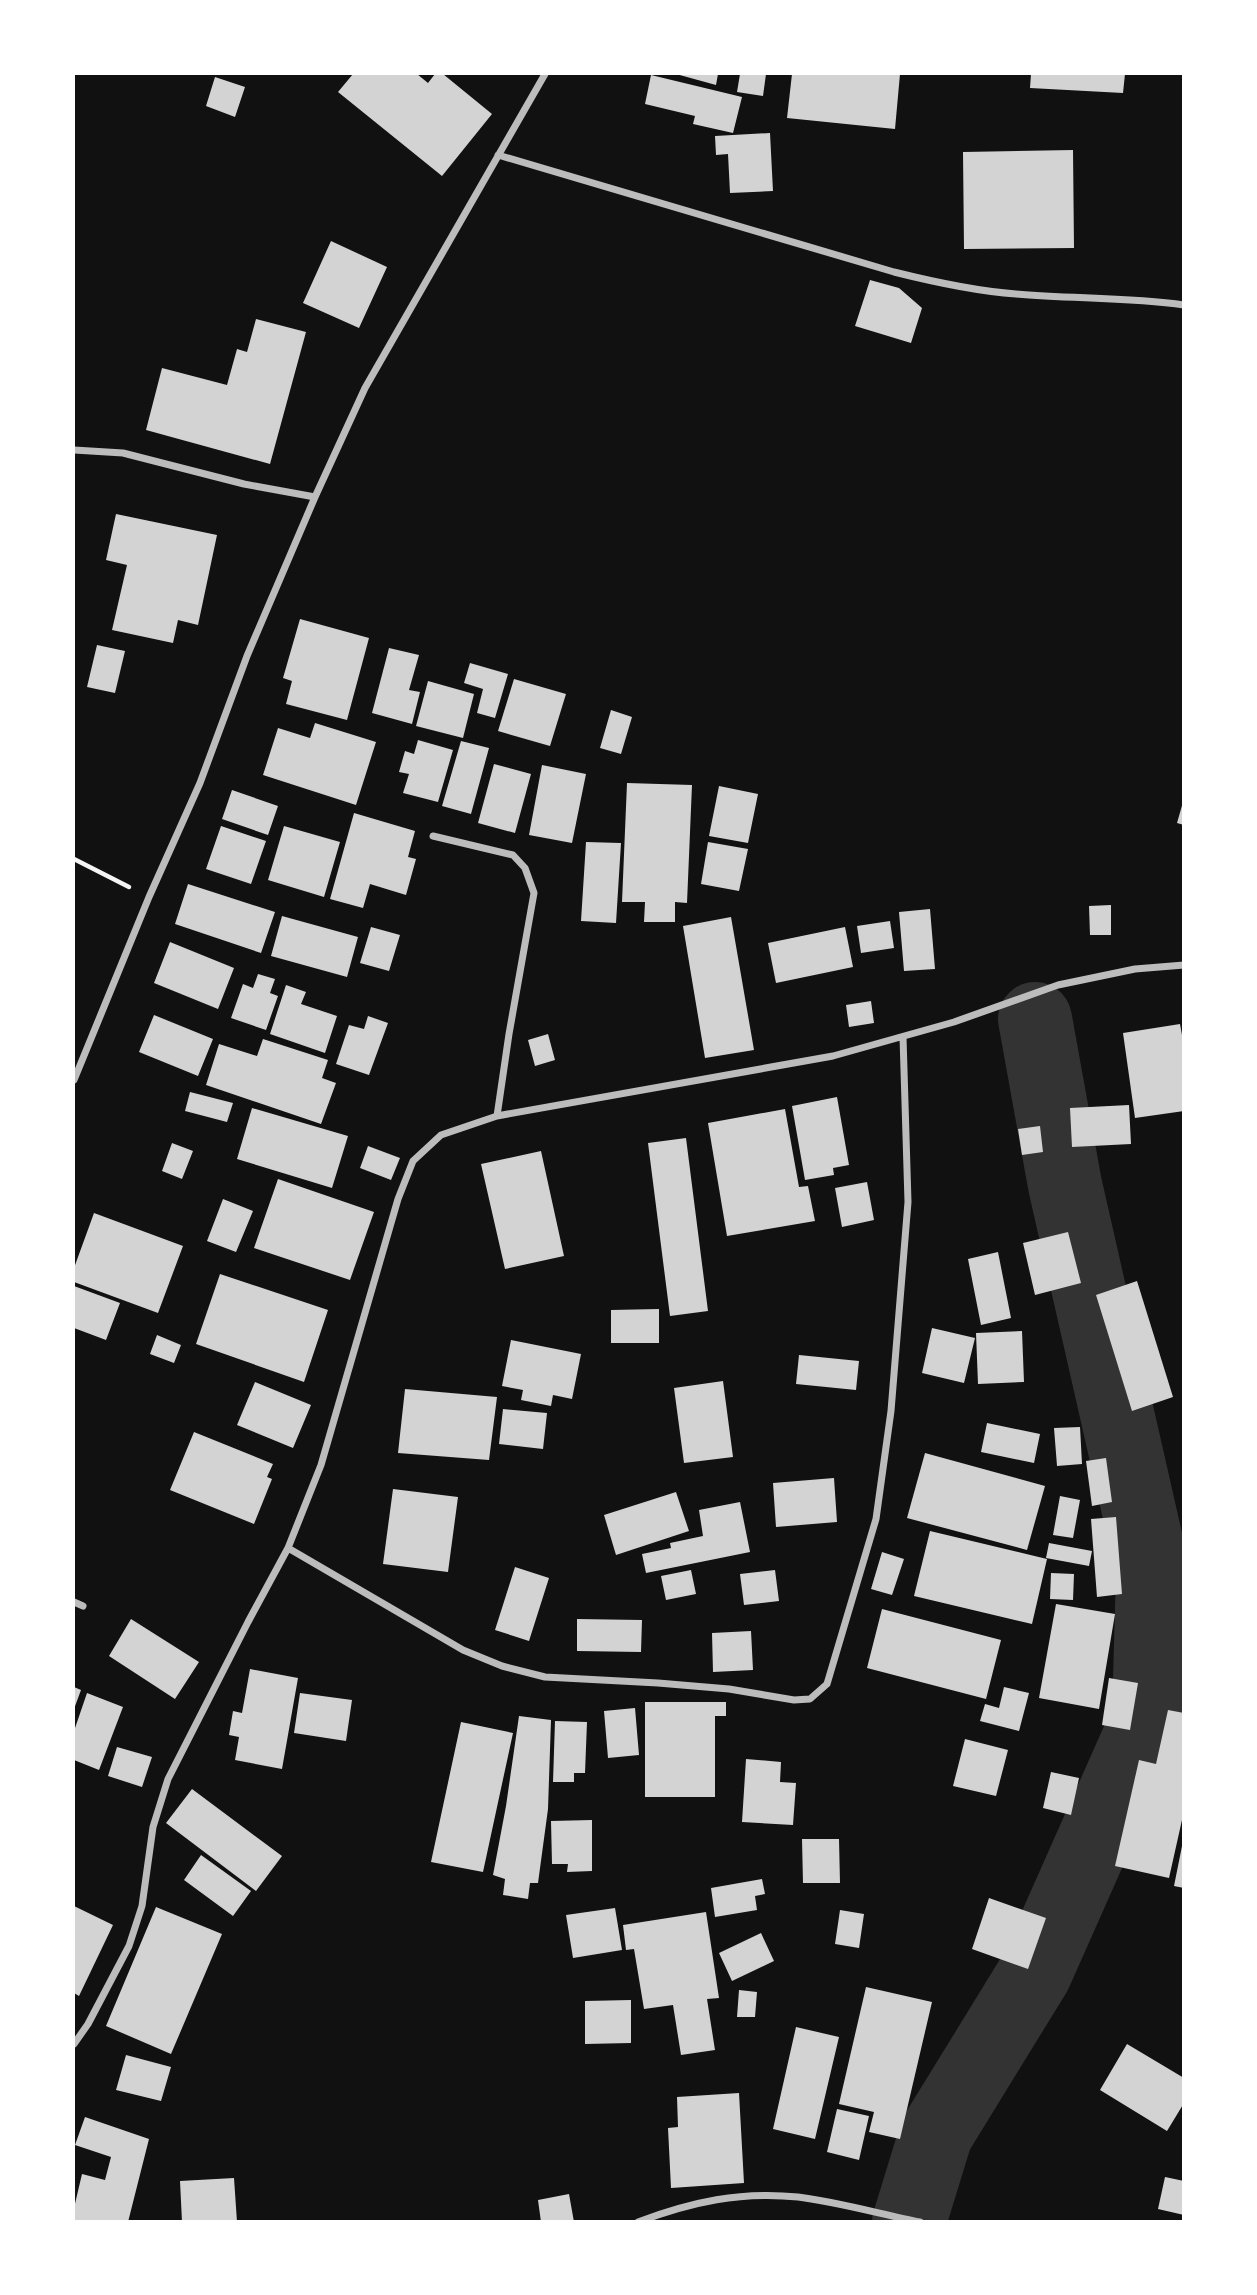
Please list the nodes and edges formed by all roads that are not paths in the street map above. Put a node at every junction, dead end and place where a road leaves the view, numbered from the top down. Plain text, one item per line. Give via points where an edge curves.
1 (545, 74) edge
2 (498, 155) junction
3 (1184, 304) edge
4 (74, 450) edge
5 (315, 497) junction
6 (433, 836) dead end
7 (1184, 965) edge
8 (903, 1037) junction
9 (74, 1080) edge
10 (497, 1116) junction
11 (288, 1548) junction
12 (74, 1602) edge
13 (83, 1606) dead end
14 (74, 2044) edge
15 (638, 2221) edge
16 (920, 2221) edge

1 - 2 street
2 - 3 street via 953,286
2 - 5 street via 365,388
4 - 5 street via 123,453
5 - 9 street
6 - 10 street via 513,855 525,869 534,893
7 - 8 street via 1135,969 1058,985
8 - 10 street via 819,1059
8 - 11 street via 908,1202 891,1411 876,1519 827,1684 810,1699 545,1677 502,1666 463,1650
10 - 11 street via 441,1135 413,1161 321,1465
11 - 14 street via 168,1779 153,1827 142,1906 129,1946
12 - 13 street
15 - 16 street via 683,2205 734,2197 797,2197

